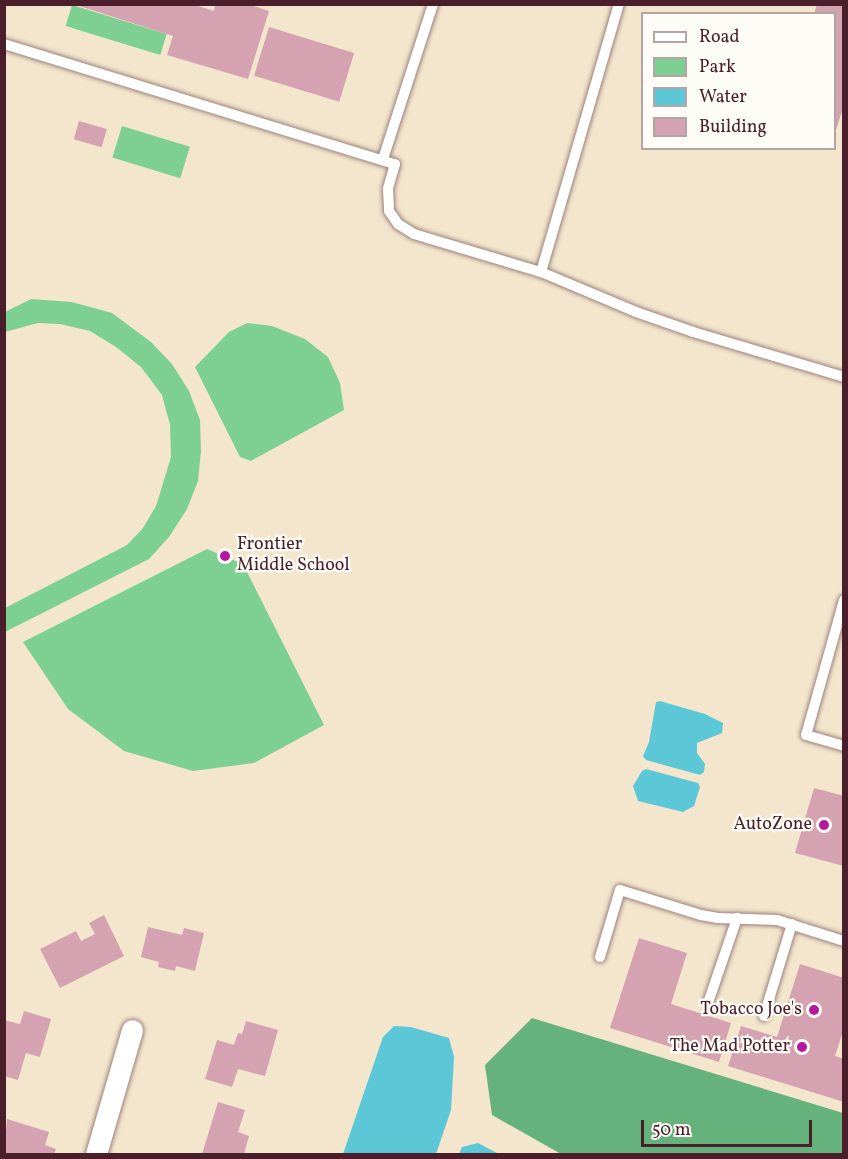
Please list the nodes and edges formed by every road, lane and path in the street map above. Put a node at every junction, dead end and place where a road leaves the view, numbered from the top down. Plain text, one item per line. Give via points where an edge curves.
1 (433, 4) edge
2 (619, 4) edge
3 (4, 44) edge
4 (383, 159) junction
5 (541, 272) junction
6 (843, 377) edge
7 (843, 600) edge
8 (843, 746) edge
9 (737, 918) junction
10 (792, 924) junction
11 (843, 941) edge
12 (600, 957) dead end
13 (709, 1000) dead end
14 (764, 1016) dead end
15 (132, 1030) dead end
16 (96, 1155) edge

1 - 4 lane
2 - 5 lane
3 - 4 lane
4 - 5 lane via 395,164 388,189 389,211 398,224 423,237
5 - 6 lane via 665,322
7 - 8 lane via 806,735
9 - 10 lane
9 - 12 lane via 701,915 620,890
9 - 13 lane
10 - 11 lane
10 - 14 lane
15 - 16 street

